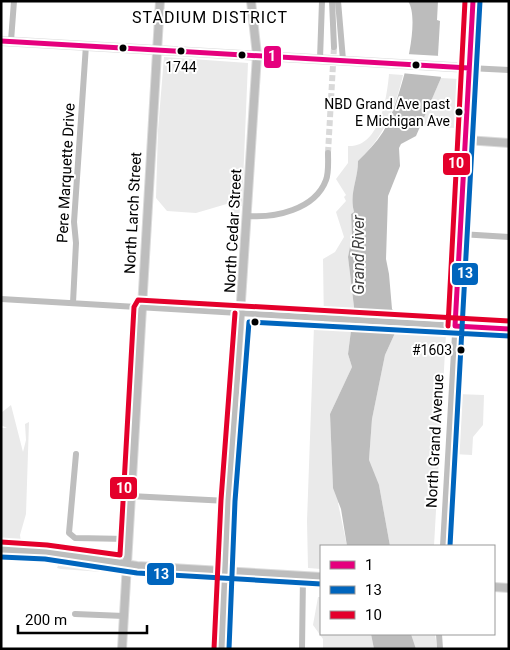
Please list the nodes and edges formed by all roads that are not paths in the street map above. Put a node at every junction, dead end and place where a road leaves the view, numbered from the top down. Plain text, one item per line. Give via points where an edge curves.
1 (14, 1) edge
2 (160, 1) edge
3 (251, 1) edge
4 (322, 1) edge
5 (330, 1) edge
6 (338, 1) edge
7 (473, 1) edge
8 (1, 41) edge
9 (11, 41) junction
10 (86, 45) junction
11 (334, 48) tunnel mouth
12 (157, 49) junction
13 (257, 55) junction
14 (320, 59) junction
15 (343, 60) junction
16 (469, 68) junction
17 (508, 70) edge
18 (466, 140) junction
19 (509, 143) edge
20 (328, 153) tunnel mouth
21 (248, 216) junction
22 (460, 234) junction
23 (509, 237) edge
24 (1, 299) edge
25 (73, 303) junction
26 (142, 307) junction
27 (242, 314) junction
28 (455, 326) junction
29 (509, 330) edge
30 (76, 454) dead end
31 (130, 496) junction
32 (228, 501) junction
33 (128, 539) junction
34 (443, 545) edge
35 (1, 549) edge
36 (127, 564) junction
37 (225, 571) junction
38 (303, 576) junction
39 (320, 578) edge
40 (495, 588) edge
41 (509, 588) edge
42 (75, 614) dead end
43 (124, 616) junction
44 (439, 635) edge
45 (122, 649) edge
46 (221, 649) edge
47 (302, 649) edge
48 (440, 649) edge

1 - 9 street
2 - 12 main road, North Larch Street
3 - 13 main road, North Cedar Street
4 - 14 street
5 - 11 street
6 - 15 street
7 - 16 main road, North Grand Avenue
8 - 9 main road
9 - 10 main road
10 - 12 main road
10 - 25 street, Pere Marquette Drive via 74,222
12 - 13 main road
12 - 26 main road, North Larch Street
13 - 14 main road
13 - 21 main road, North Cedar Street
14 - 15 main road
15 - 16 main road
16 - 17 street
16 - 18 main road, North Grand Avenue
18 - 19 main road
18 - 22 street, North Grand Avenue
20 - 21 street via 326,180 310,200 283,213
21 - 27 main road, North Cedar Street
22 - 23 street
22 - 28 street, North Grand Avenue
24 - 25 street
25 - 26 street
26 - 27 street
26 - 31 main road, North Larch Street
27 - 28 street
27 - 32 main road, North Cedar Street
28 - 29 street
28 - 34 street, North Grand Avenue
30 - 33 street via 69,534 76,538
31 - 32 street
31 - 33 main road, North Larch Street
32 - 37 main road, North Cedar Street
33 - 36 main road, North Larch Street
35 - 36 main road
36 - 37 main road
36 - 43 main road, North Larch Street
37 - 38 main road
37 - 46 main road, North Cedar Street
38 - 39 main road
38 - 47 street
40 - 41 main road
42 - 43 street
43 - 45 main road, North Larch Street
44 - 48 street

